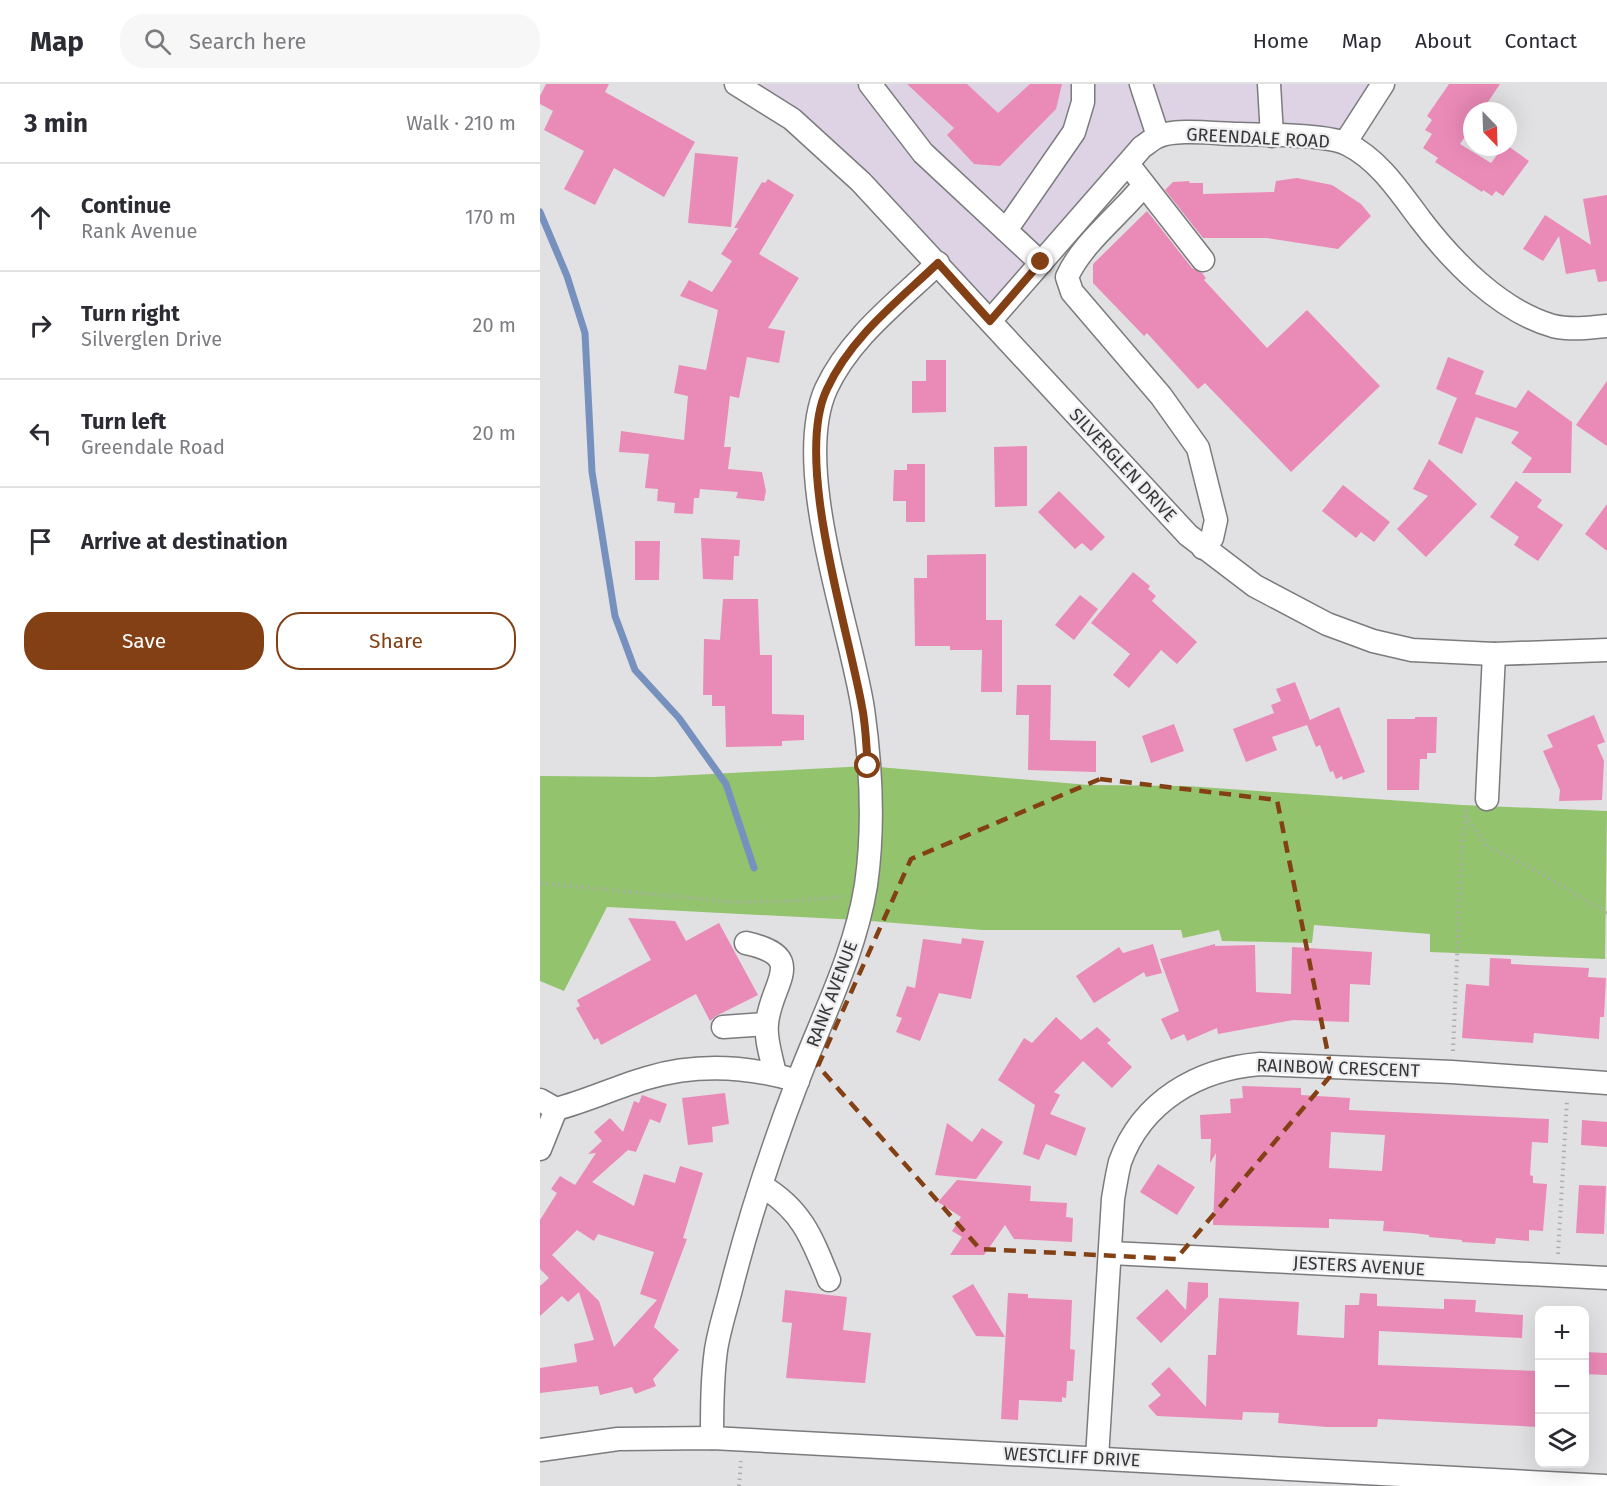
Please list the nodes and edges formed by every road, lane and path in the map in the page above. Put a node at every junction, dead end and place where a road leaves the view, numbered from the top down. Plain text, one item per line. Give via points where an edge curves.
1 (870, 84) edge
2 (1083, 84) edge
3 (1141, 84) edge
4 (1269, 84) edge
5 (1383, 84) edge
6 (740, 85) edge
7 (1158, 136) junction
8 (1272, 136) junction
9 (1345, 143) junction
10 (1127, 162) junction
11 (1144, 185) junction
12 (1006, 230) junction
13 (1203, 260) dead end
14 (1041, 262) junction
15 (938, 263) junction
16 (990, 321) junction
17 (1607, 326) edge
18 (1203, 548) junction
19 (1607, 650) edge
20 (1494, 654) junction
21 (1487, 791) joint
22 (1465, 815) junction
23 (540, 882) edge
24 (864, 895) junction
25 (1607, 913) edge
26 (746, 943) dead end
27 (766, 1024) junction
28 (723, 1027) dead end
29 (1452, 1072) junction
30 (775, 1074) junction
31 (798, 1081) junction
32 (1568, 1081) junction
33 (1607, 1083) edge
34 (548, 1105) edge
35 (540, 1149) edge
36 (762, 1186) junction
37 (1111, 1253) junction
38 (1557, 1276) junction
39 (1607, 1278) edge
40 (829, 1280) dead end
41 (712, 1438) junction
42 (540, 1450) edge
43 (1097, 1458) junction
44 (1352, 1479) edge
45 (1605, 1486) edge

1 - 12 street via 923,153
2 - 12 street via 1083,102 1074,132
3 - 7 street
4 - 8 street
5 - 9 street
6 - 15 street, SILVERGLEN DRIVE via 809,133
7 - 8 street, GREENDALE ROAD
7 - 10 street
8 - 9 street, GREENDALE ROAD
9 - 17 street, GREENDALE ROAD via 1389,178 1422,222 1483,285 1522,313 1554,326
10 - 11 street
10 - 14 street
11 - 13 street
11 - 18 street via 1080,255 1067,277 1072,292 1161,396 1198,448 1216,520 1212,538
12 - 14 street
14 - 16 street
15 - 16 street, SILVERGLEN DRIVE
15 - 24 street, RANK AVENUE via 885,311 848,353 826,390 816,428 817,479 864,720 869,827
16 - 18 street, SILVERGLEN DRIVE
18 - 20 street, SILVERGLEN DRIVE via 1255,586 1327,624 1373,641 1412,650
19 - 20 street, SILVERGLEN DRIVE
20 - 21 street
21 - 22 path via 1469,795
22 - 25 path via 1487,846
22 - 29 path
23 - 24 path via 755,903
24 - 31 street, RANK AVENUE via 851,950
26 - 27 street via 767,948 782,961 783,972
27 - 28 street
27 - 30 street
29 - 32 street, RAINBOW CRESCENT
29 - 37 street, RAINBOW CRESCENT via 1260,1064 1203,1076 1163,1098 1141,1122 1120,1162 1113,1199
30 - 31 street
30 - 34 street via 747,1068 684,1070
31 - 36 street, RANK AVENUE
32 - 33 street, RAINBOW CRESCENT
32 - 38 path
34 - 35 street
36 - 40 street via 793,1209
36 - 41 street, RANK AVENUE via 745,1233 716,1348
37 - 38 street, JESTERS AVENUE
37 - 43 street, RAINBOW CRESCENT
38 - 39 street, JESTERS AVENUE
41 - 42 street, WESTCLIFF DRIVE via 618,1439
41 - 43 street, WESTCLIFF DRIVE
43 - 44 street, WESTCLIFF DRIVE
44 - 45 street, WESTCLIFF DRIVE

